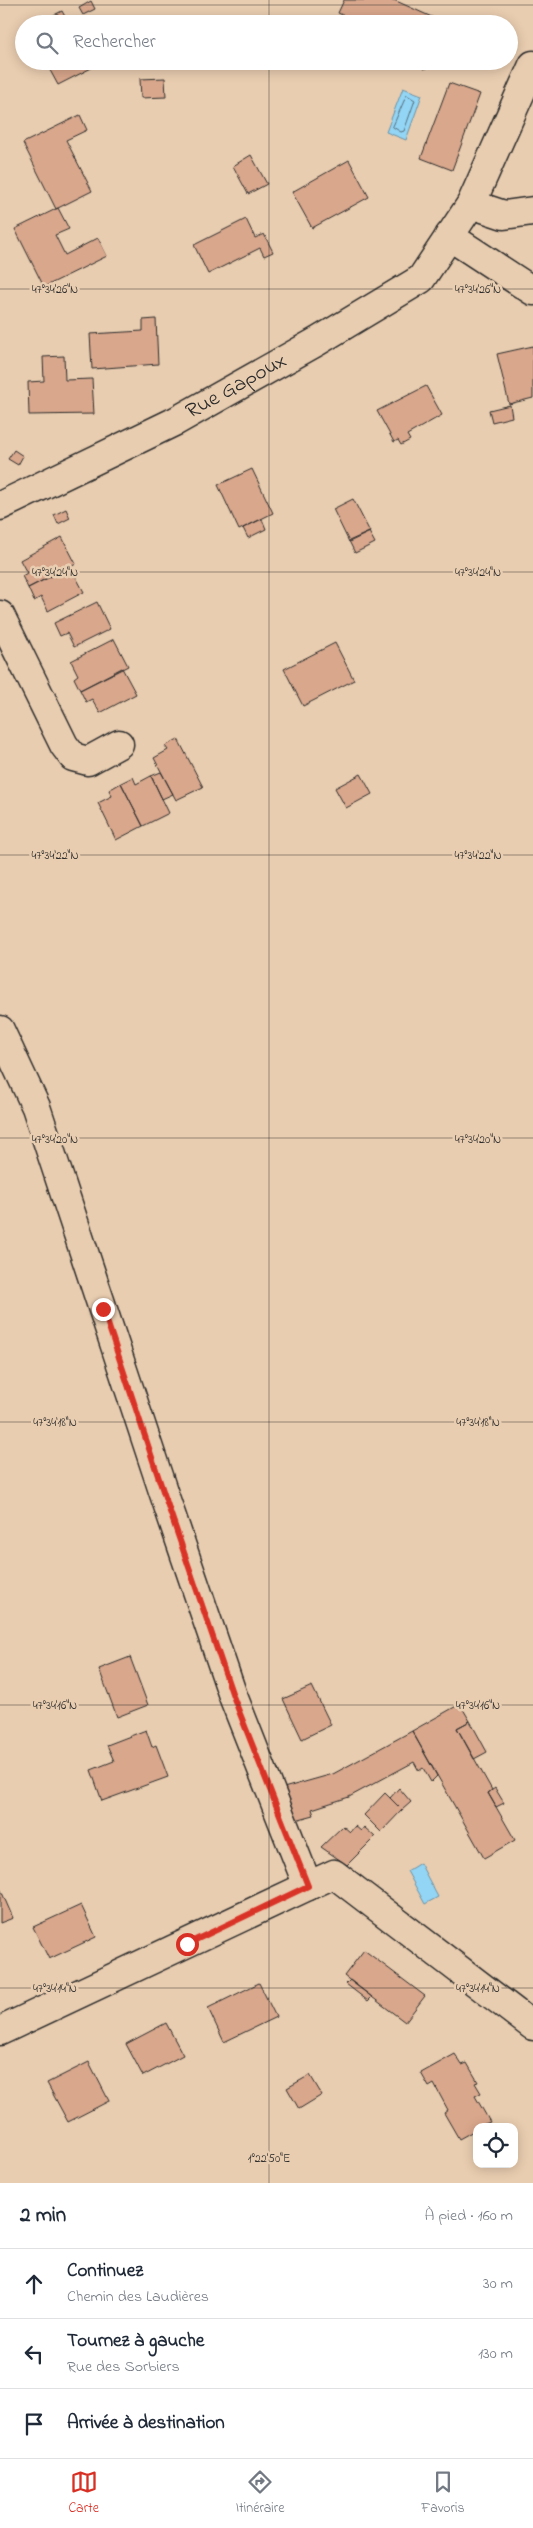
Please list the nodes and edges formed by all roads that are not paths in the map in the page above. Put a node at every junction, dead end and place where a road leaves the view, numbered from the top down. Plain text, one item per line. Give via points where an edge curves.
1 (533, 65) edge
2 (471, 204) junction
3 (533, 211) edge
4 (449, 236) junction
5 (533, 291) edge
6 (0, 506) edge
7 (0, 615) edge
8 (119, 744) dead end
9 (0, 1030) edge
10 (308, 1886) junction
11 (533, 2026) edge
12 (0, 2030) edge

1 - 2 street, Rue Gapoux
2 - 3 street via 504,214
2 - 4 street, Rue Gapoux
4 - 5 street
4 - 6 street, Rue Gapoux via 421,279 318,341 176,421
7 - 8 street via 64,745 73,757 88,761
9 - 10 street via 36,1107 233,1696
10 - 11 street via 334,1874
10 - 12 street

